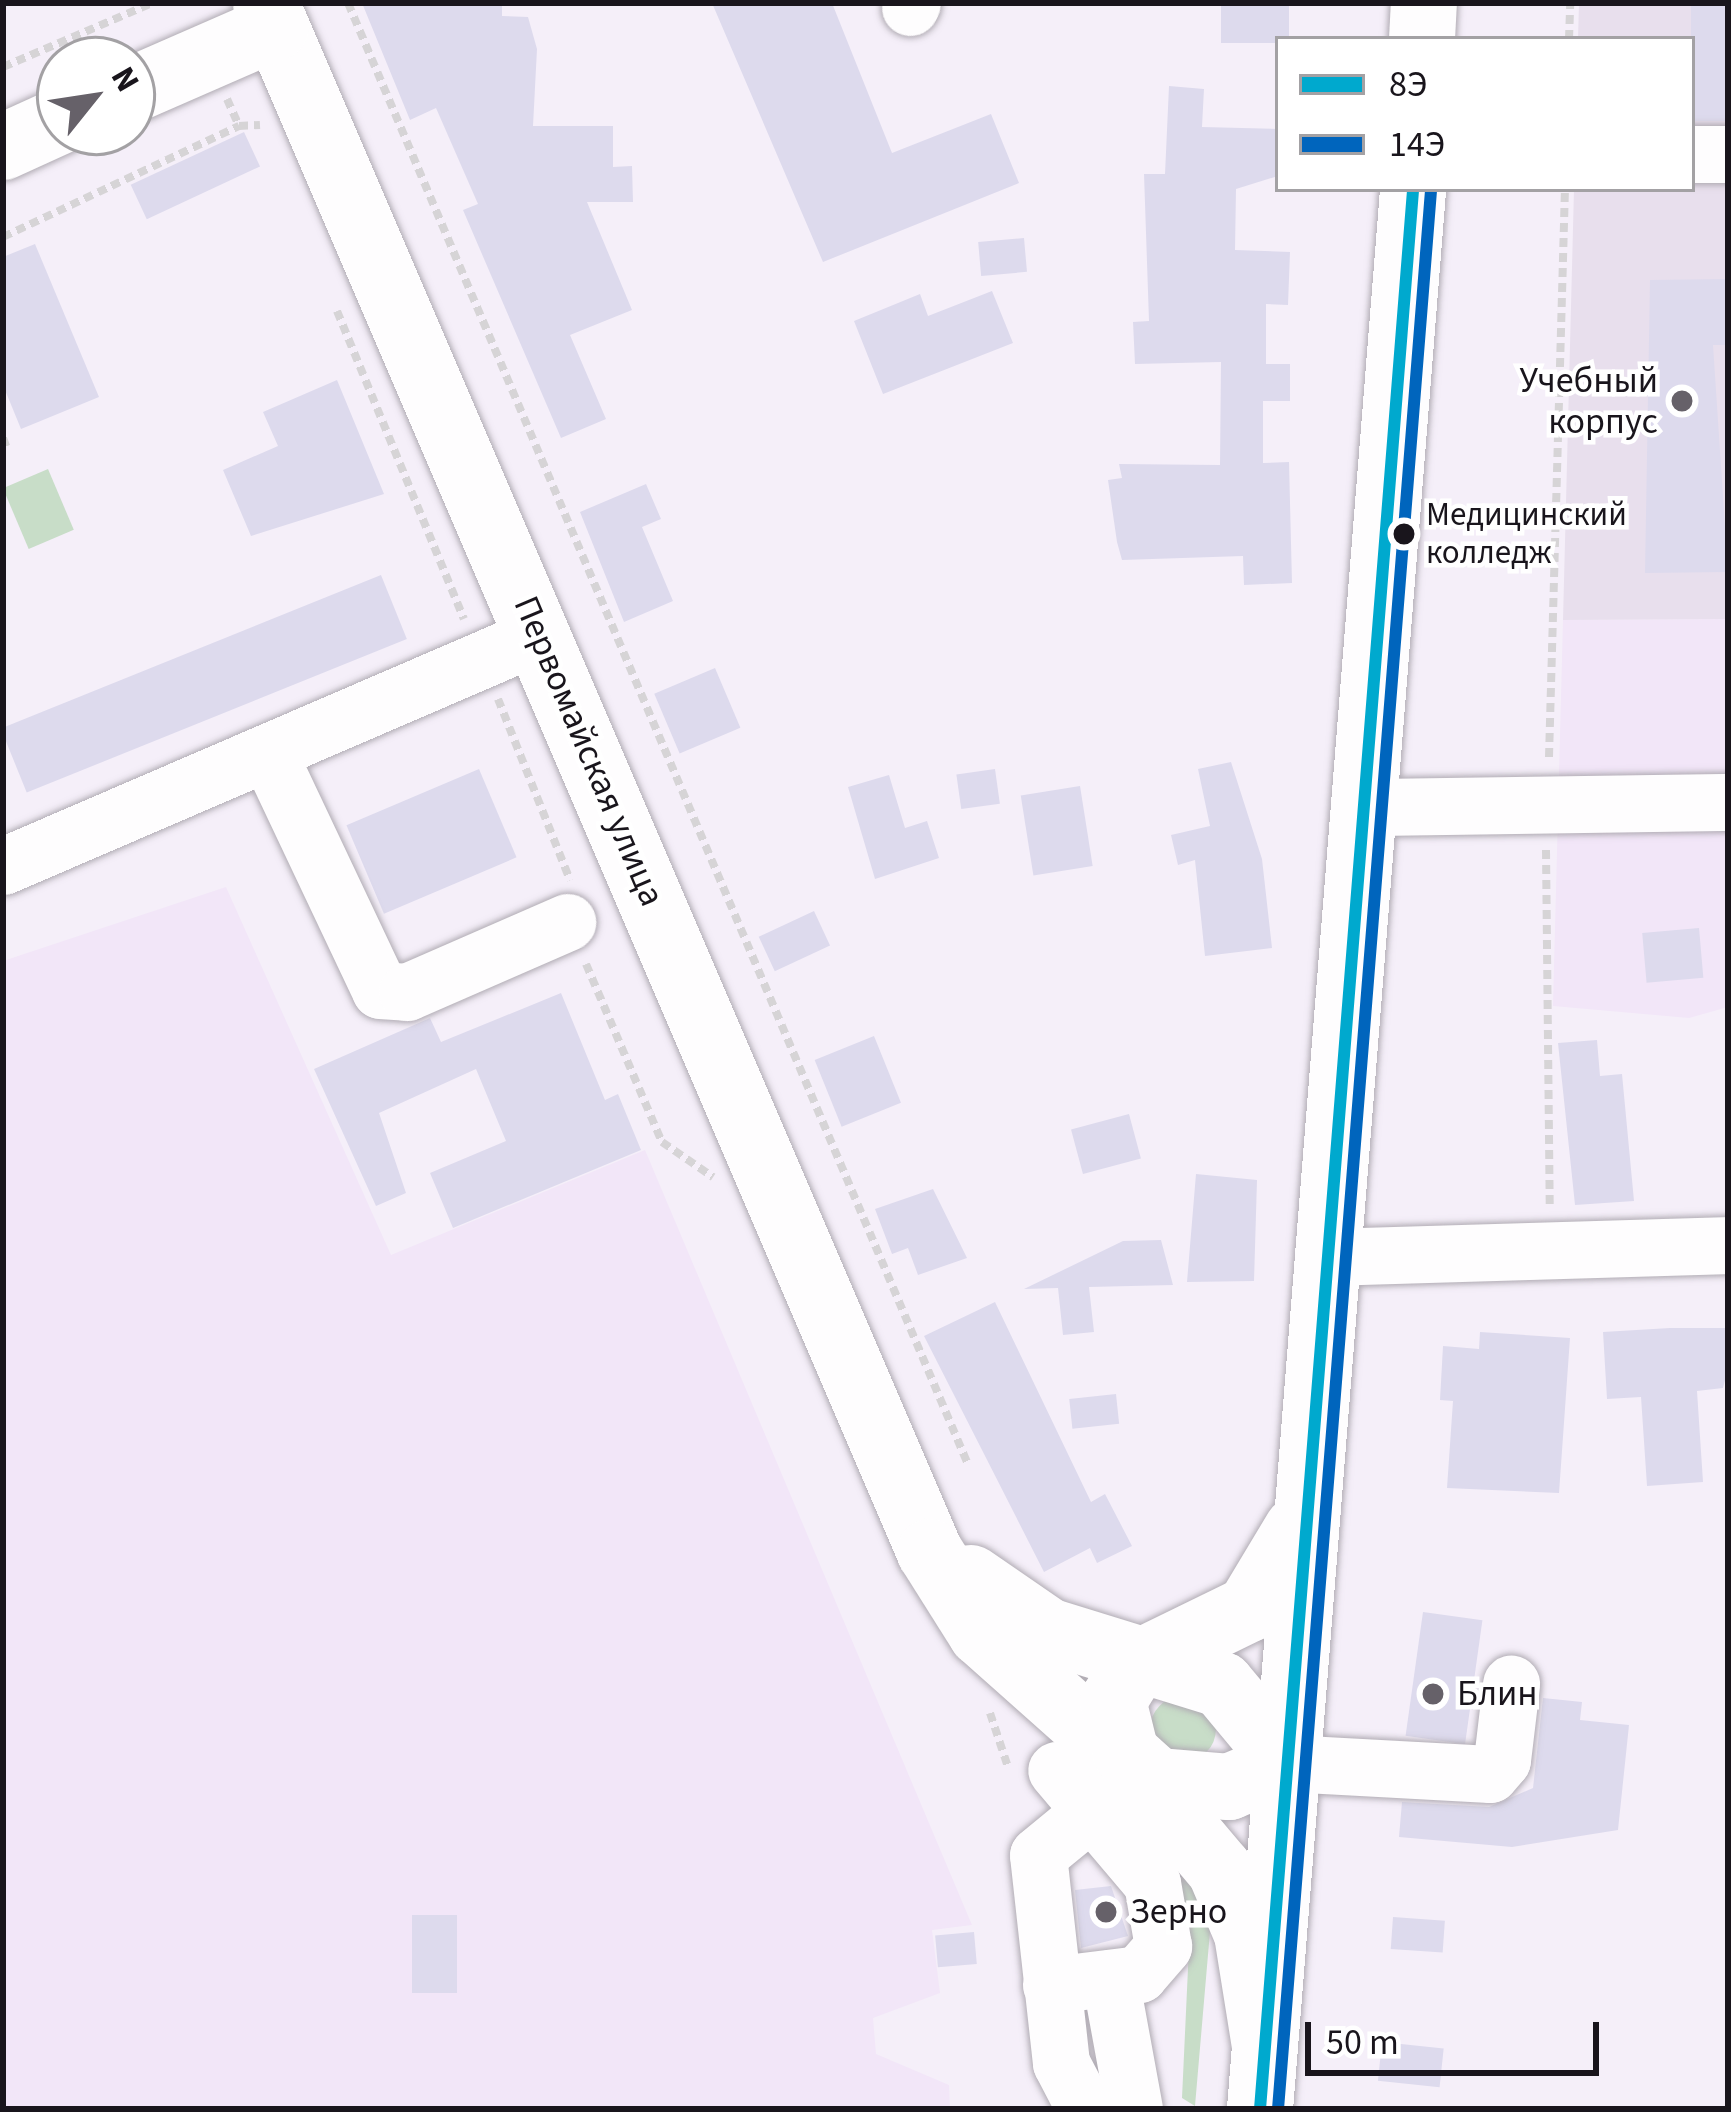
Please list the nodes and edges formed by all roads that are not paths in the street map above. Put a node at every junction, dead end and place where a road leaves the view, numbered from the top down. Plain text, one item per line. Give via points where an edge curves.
1 (1424, 3) edge
2 (271, 15) edge
3 (1422, 36) edge
4 (156, 77) edge
5 (36, 133) edge
6 (3, 147) edge
7 (1695, 154) edge
8 (1728, 154) edge
9 (1413, 192) edge
10 (539, 634) junction
11 (268, 753) junction
12 (1728, 802) edge
13 (1371, 807) junction
14 (3, 866) edge
15 (567, 922) dead end
16 (1728, 1245) edge
17 (1330, 1257) junction
18 (908, 1502) junction
19 (1308, 1503) junction
20 (994, 1599) junction
21 (1151, 1656) junction
22 (1033, 1682) junction
23 (1511, 1684) dead end
24 (1287, 1763) junction
25 (1094, 1783) junction
26 (1110, 1978) junction
27 (1051, 1985) junction
28 (1262, 2078) edge
29 (1085, 2109) edge
30 (1134, 2109) edge

1 - 3 main road
2 - 4 main road
2 - 10 main road, Первомайская улица
5 - 6 main road
7 - 8 street
9 - 13 main road
10 - 11 street
10 - 18 main road, Первомайская улица
11 - 14 street
11 - 15 street via 380,990 407,992
12 - 13 street
13 - 17 main road
16 - 17 street
17 - 19 main road
18 - 20 main road, Первомайская улица
18 - 22 main road, Первомайская улица via 959,1604
19 - 21 main road via 1249,1609
19 - 24 main road
20 - 21 main road, Первомайская улица via 1048,1631
20 - 22 street
21 - 24 main road, Первомайская улица via 1237,1697
21 - 25 main road via 1113,1701
22 - 25 main road, Первомайская улица
23 - 24 street via 1502,1760 1490,1774
24 - 25 main road via 1211,1789
24 - 28 main road
25 - 26 street via 1152,1883 1159,1913 1159,1961
25 - 27 street via 1038,1855
25 - 28 main road, Первомайская улица via 1231,1892
26 - 27 street
26 - 30 street
27 - 29 street via 1061,2063

